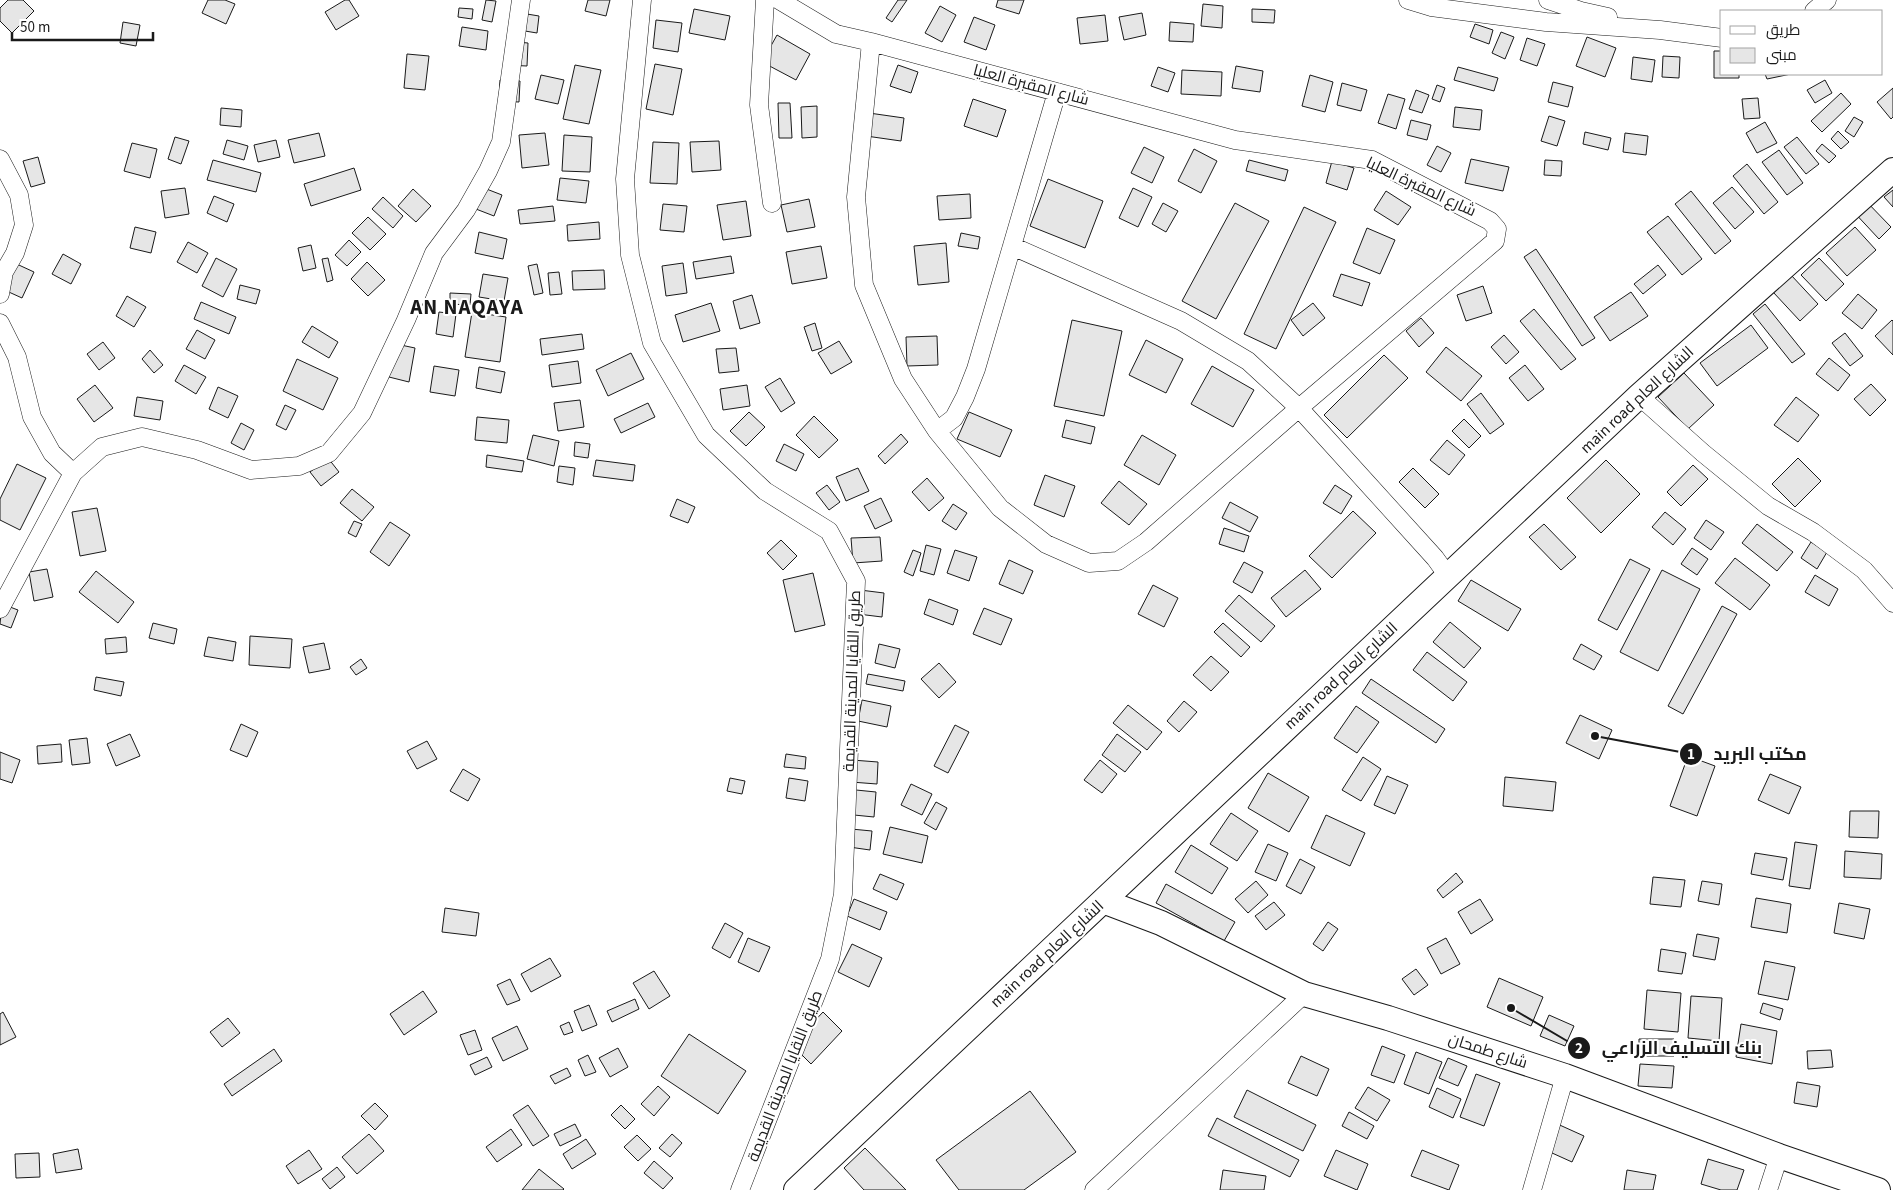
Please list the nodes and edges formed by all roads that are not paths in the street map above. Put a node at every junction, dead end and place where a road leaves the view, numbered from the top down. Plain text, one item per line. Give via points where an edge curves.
1 (521, 0) edge
2 (642, 0) edge
3 (765, 0) edge
4 (779, 0) edge
5 (1408, 0) edge
6 (1548, 0) edge
7 (1827, 0) edge
8 (1815, 10) edge
9 (1660, 30) junction
10 (1720, 38) edge
11 (870, 42) junction
12 (1057, 92) junction
13 (0, 159) edge
14 (1893, 170) edge
15 (772, 203) dead end
16 (1012, 246) junction
17 (0, 294) edge
18 (0, 323) edge
19 (1639, 396) junction
20 (1299, 408) junction
21 (937, 430) junction
22 (73, 473) junction
23 (1448, 576) junction
24 (1893, 603) edge
25 (0, 609) edge
26 (1103, 901) junction
27 (1304, 994) junction
28 (1565, 1076) junction
29 (1779, 1156) junction
30 (740, 1190) edge
31 (796, 1190) edge
32 (1094, 1190) edge
33 (1532, 1190) edge
34 (1768, 1190) edge
35 (1878, 1190) edge

1 - 22 street via 501,142 466,210 434,253 362,412 329,453 299,466 251,470 197,450 142,437 102,447
2 - 30 street, طريق اللقايا المدينة القديمة via 625,180 630,255 652,343 706,435 766,491 829,531 856,581 843,894 830,959
3 - 15 street via 759,105
4 - 11 street, شارع المقبرة العليا via 836,34
5 - 9 street via 1546,22
6 - 9 street
7 - 8 street
9 - 10 street
11 - 12 street, شارع المقبرة العليا
11 - 21 street via 856,197 864,285 902,379
12 - 16 street
12 - 20 street, شارع المقبرة العليا via 1235,140 1372,160 1490,221 1497,229 1495,241
13 - 17 street via 19,195 24,226 15,253 4,272
14 - 19 main road, main road الشارع العام
16 - 20 street via 1181,321 1248,361
16 - 21 street via 965,398 954,418
18 - 22 street via 17,357 32,417 52,453
19 - 23 main road, main road الشارع العام
19 - 24 street via 1768,506 1812,532 1864,570
20 - 21 street via 1146,542 1118,561 1088,563 1046,544 1000,508
20 - 23 street
22 - 25 street
23 - 26 main road, main road الشارع العام
26 - 27 main road, شارع طمحان via 1161,923
26 - 31 main road, main road الشارع العام
27 - 28 main road, شارع طمحان
27 - 32 street
28 - 29 main road, شارع طمحان
28 - 33 street
29 - 34 street
29 - 35 main road, شارع طمحان

